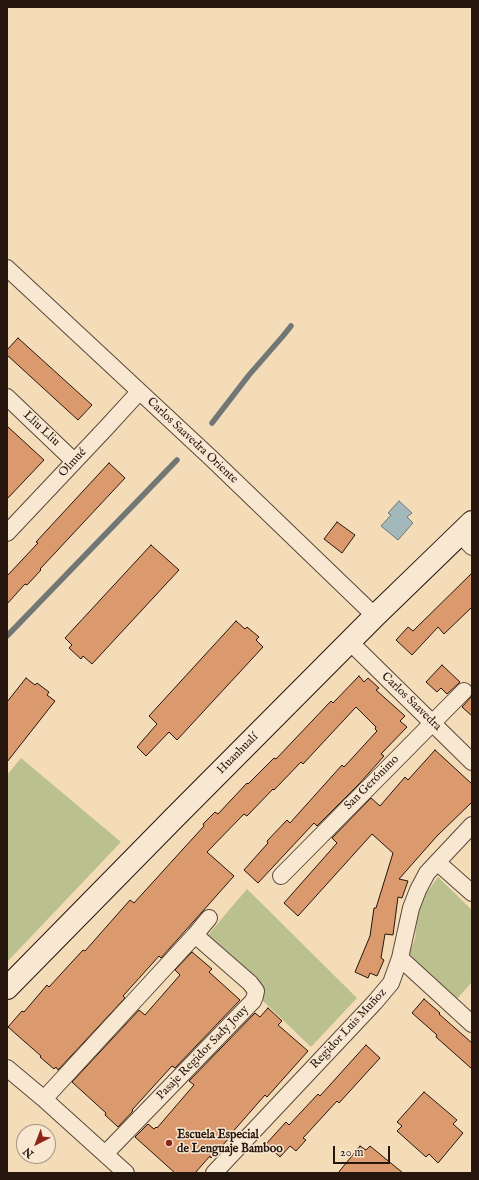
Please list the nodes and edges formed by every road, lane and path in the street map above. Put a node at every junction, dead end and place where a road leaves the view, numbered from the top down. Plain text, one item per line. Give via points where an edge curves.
1 (7, 268) edge
2 (139, 392) junction
3 (7, 397) edge
4 (74, 461) junction
5 (7, 533) edge
6 (468, 534) edge
7 (375, 616) junction
8 (350, 642) junction
9 (464, 690) dead end
10 (432, 722) junction
11 (472, 762) edge
12 (472, 825) edge
13 (438, 862) junction
14 (281, 876) dead end
15 (472, 893) edge
16 (209, 918) dead end
17 (195, 935) junction
18 (400, 958) junction
19 (7, 988) edge
20 (472, 1024) edge
21 (7, 1068) edge
22 (44, 1098) junction
23 (105, 1154) junction
24 (126, 1173) edge
25 (214, 1173) edge

1 - 2 street, Carlos Saavedra Oriente
2 - 4 street, Olmué
2 - 7 street, Carlos Saavedra Oriente
3 - 4 street, Lliu Lliu
4 - 5 street, Olmué
6 - 7 street, Huanhualí
7 - 8 street, Huanhualí
8 - 10 street, Carlos Saavedra
8 - 19 street, Huanhualí
9 - 10 street, San Gerónimo
10 - 11 street, Carlos Saavedra
10 - 14 street, San Gerónimo
12 - 13 street, Regidor Luis Muñoz
13 - 15 street
13 - 18 street, Regidor Luis Muñoz via 427,873 418,890
16 - 17 street
17 - 22 street
17 - 23 street, Pasaje Regidor Sady Jouy via 250,983 256,992 255,996
18 - 20 street
18 - 25 street, Regidor Luis Muñoz via 391,983 375,1002
21 - 22 street
22 - 23 street
23 - 24 street

